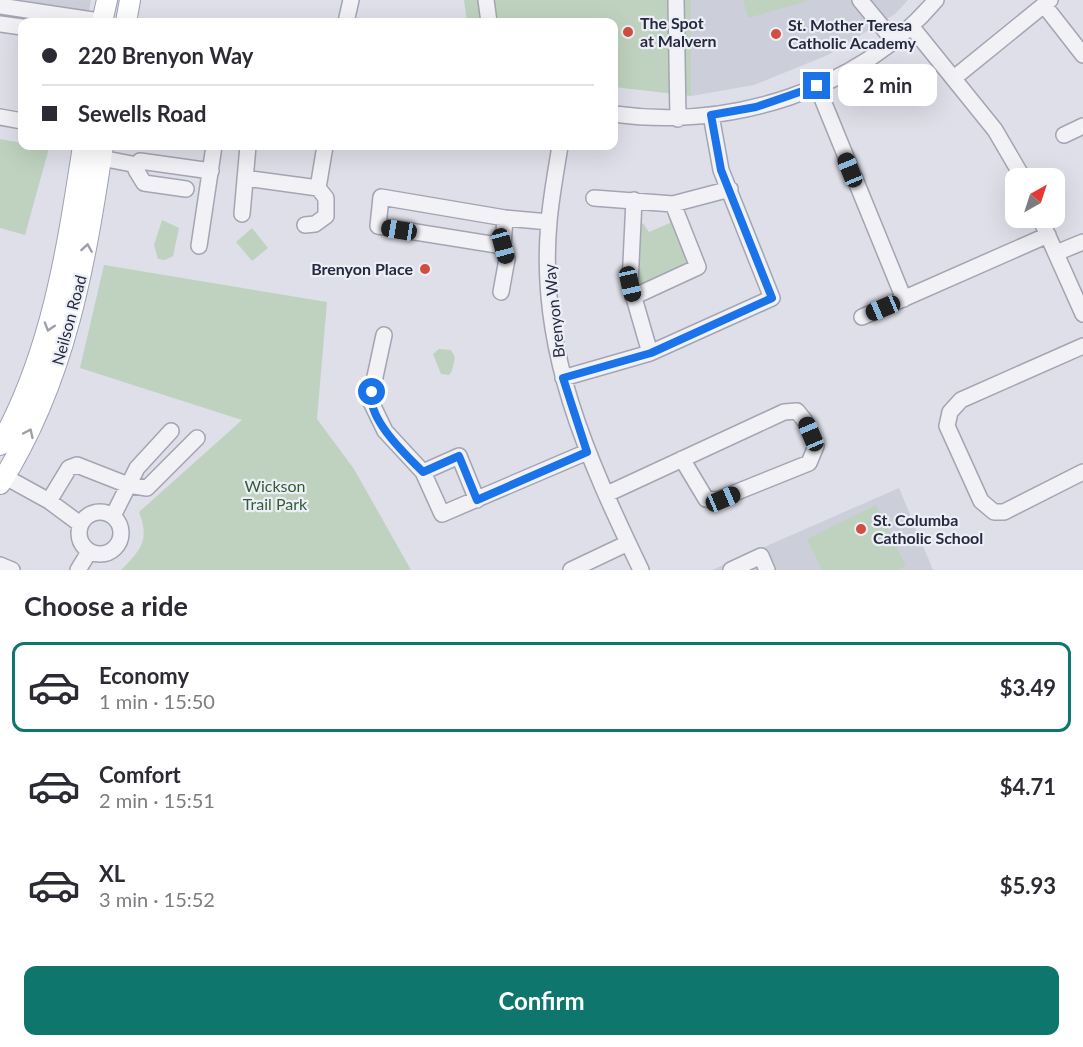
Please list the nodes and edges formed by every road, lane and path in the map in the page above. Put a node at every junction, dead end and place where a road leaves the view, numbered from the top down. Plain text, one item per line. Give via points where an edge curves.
1 (107, 0) edge
2 (130, 0) edge
3 (351, 0) edge
4 (496, 0) edge
5 (676, 0) edge
6 (860, 0) edge
7 (936, 0) edge
8 (1047, 3) edge
9 (0, 6) edge
10 (488, 12) edge
11 (78, 18) edge
12 (105, 18) edge
13 (127, 18) edge
14 (347, 18) edge
15 (0, 24) edge
16 (18, 26) edge
17 (911, 26) junction
18 (892, 40) junction
19 (1083, 56) edge
20 (954, 78) junction
21 (817, 86) junction
22 (618, 114) edge
23 (711, 115) junction
24 (0, 117) edge
25 (678, 119) junction
26 (18, 120) edge
27 (1083, 126) edge
28 (1064, 135) dead end
29 (82, 150) edge
30 (214, 150) edge
31 (248, 150) edge
32 (324, 150) edge
33 (559, 150) edge
34 (102, 152) edge
35 (137, 165) junction
36 (1017, 168) edge
37 (211, 171) junction
38 (245, 178) junction
39 (318, 188) junction
40 (186, 189) dead end
41 (730, 189) junction
42 (594, 198) dead end
43 (634, 200) junction
44 (673, 204) junction
45 (242, 214) dead end
46 (505, 218) junction
47 (549, 222) junction
48 (305, 225) dead end
49 (1045, 228) edge
50 (1048, 235) junction
51 (1083, 242) edge
52 (199, 246) dead end
53 (503, 246) junction
54 (1056, 253) junction
55 (501, 292) dead end
56 (633, 297) junction
57 (904, 299) junction
58 (1083, 314) edge
59 (862, 317) dead end
60 (384, 335) dead end
61 (1083, 346) edge
62 (651, 353) junction
63 (563, 378) junction
64 (171, 431) dead end
65 (197, 438) dead end
66 (0, 445) edge
67 (587, 452) junction
68 (682, 459) junction
69 (143, 461) junction
70 (423, 472) junction
71 (1083, 472) edge
72 (160, 474) junction
73 (2, 478) edge
74 (128, 485) junction
75 (607, 494) junction
76 (477, 500) junction
77 (49, 501) junction
78 (112, 516) junction
79 (80, 524) junction
80 (628, 543) junction
81 (89, 552) junction
82 (0, 565) edge
83 (12, 570) edge
84 (78, 570) edge
85 (571, 570) edge
86 (641, 570) edge
87 (731, 570) edge
88 (767, 570) edge

1 - 12 main road
2 - 13 main road
3 - 14 street
4 - 10 street
5 - 25 street
6 - 18 street
7 - 17 street
8 - 19 street
8 - 20 street
9 - 11 street
15 - 16 street
17 - 18 street
17 - 20 street
18 - 21 street via 860,64
20 - 36 street via 995,130
21 - 23 street via 756,107
21 - 57 street
22 - 25 street
23 - 25 street
23 - 41 street via 721,170
24 - 26 street
27 - 28 street
29 -> 66 main road, Neilson Road via 52,320 27,391
30 - 37 street
31 - 38 street
32 - 39 street
33 - 47 street, Brenyon Way
34 - 35 street
73 -> 34 main road, Neilson Road via 44,399 70,327 86,257
35 - 37 street via 140,161
35 - 40 street via 144,183
37 - 52 street
38 - 39 street
38 - 45 street
39 - 48 street via 326,198 326,216 315,224
41 - 44 street
41 - 62 street via 772,298
42 - 43 street
43 - 44 street
43 - 56 street via 629,265
44 - 56 street via 698,267
46 - 47 street
46 - 53 street
46 - 53 street via 381,197 378,226
47 - 63 street, Brenyon Way via 554,341
49 - 50 street
50 - 54 street
50 - 57 street
51 - 54 street
53 - 55 street via 507,259
54 - 58 street
56 - 62 street
57 - 59 street
60 - 70 street via 370,400 385,431
61 - 71 street via 961,400 952,407 947,426 981,501 994,512 1004,512
62 - 63 street
63 - 67 street, Brenyon Way
64 - 69 street
65 - 72 street
67 - 75 street, Brenyon Way
67 - 76 street
68 - 68 street via 706,499 717,500 809,463 816,446 806,421 797,411 783,412
68 - 75 street
69 - 72 street
69 - 74 street
70 - 76 street via 442,514
70 - 76 street via 459,456
72 - 74 street via 147,488
73 - 77 street
74 - 77 street via 77,465 69,468
74 - 78 street
75 - 80 street, Brenyon Way
77 - 79 street
78 - 79 street via 101,512 88,514
78 - 81 street via 120,527 115,548 107,553
79 - 81 street via 79,540
80 - 85 street
80 - 86 street, Brenyon Way
81 - 84 street
82 - 83 street
87 - 88 street via 761,556

